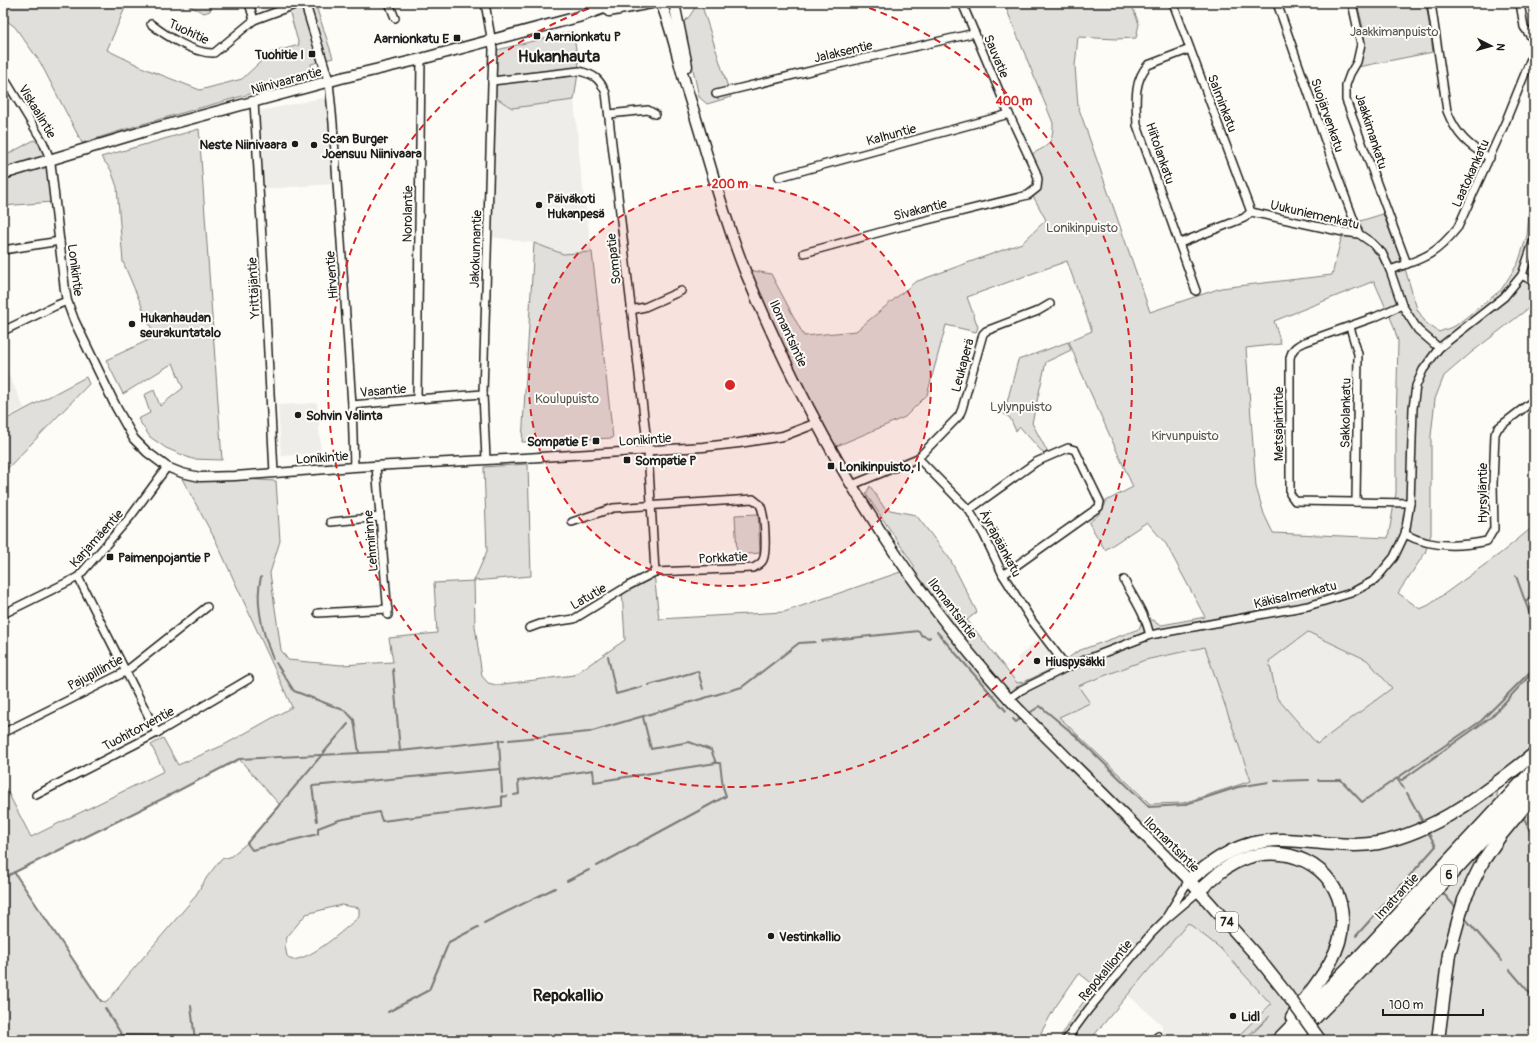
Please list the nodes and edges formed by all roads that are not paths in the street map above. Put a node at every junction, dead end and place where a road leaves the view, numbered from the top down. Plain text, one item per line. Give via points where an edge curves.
1 (248, 3) edge
2 (300, 3) edge
3 (305, 3) edge
4 (389, 3) edge
5 (485, 3) edge
6 (618, 3) edge
7 (651, 3) edge
8 (962, 3) edge
9 (1173, 3) edge
10 (1277, 3) edge
11 (1352, 3) edge
12 (1431, 3) edge
13 (1520, 3) edge
14 (677, 5) edge
15 (660, 6) edge
16 (578, 16) junction
17 (395, 18) dead end
18 (254, 20) junction
19 (151, 24) dead end
20 (975, 33) junction
21 (492, 40) junction
22 (1534, 41) edge
23 (1190, 49) junction
24 (1534, 51) edge
25 (422, 59) junction
26 (3, 76) edge
27 (492, 81) junction
28 (329, 82) junction
29 (716, 94) dead end
30 (254, 102) junction
31 (694, 109) junction
32 (609, 114) junction
33 (655, 114) dead end
34 (1009, 114) junction
35 (1490, 158) junction
36 (50, 159) junction
37 (3, 174) edge
38 (779, 177) dead end
39 (1038, 184) joint
40 (1251, 212) junction
41 (1359, 234) junction
42 (1534, 240) edge
43 (60, 242) junction
44 (1180, 243) junction
45 (3, 250) edge
46 (804, 253) dead end
47 (1407, 264) junction
48 (1390, 270) junction
49 (1522, 275) junction
50 (1534, 282) edge
51 (681, 291) dead end
52 (1196, 291) dead end
53 (67, 301) junction
54 (1050, 304) dead end
55 (1402, 305) junction
56 (631, 310) junction
57 (1350, 327) junction
58 (3, 331) edge
59 (1439, 348) junction
60 (418, 369) joint
61 (483, 394) junction
62 (417, 399) junction
63 (1534, 400) edge
64 (352, 405) junction
65 (816, 423) junction
66 (648, 451) junction
67 (918, 458) junction
68 (486, 459) junction
69 (376, 466) junction
70 (168, 467) junction
71 (354, 467) junction
72 (274, 473) junction
73 (852, 485) junction
74 (1356, 502) junction
75 (1410, 503) junction
76 (651, 504) junction
77 (969, 510) junction
78 (380, 517) junction
79 (331, 522) dead end
80 (572, 522) dead end
81 (1405, 534) junction
82 (654, 572) junction
83 (1003, 575) junction
84 (78, 576) junction
85 (1124, 580) dead end
86 (207, 607) dead end
87 (318, 613) dead end
88 (3, 614) edge
89 (529, 628) dead end
90 (1150, 635) junction
91 (1067, 667) junction
92 (125, 672) junction
93 (249, 678) dead end
94 (1009, 699) junction
95 (5, 732) dead end
96 (157, 733) junction
97 (1534, 754) edge
98 (1534, 769) edge
99 (1534, 785) edge
100 (1534, 794) edge
101 (36, 795) dead end
102 (1189, 880) junction
103 (1199, 891) junction
104 (1166, 919) junction
105 (1066, 1040) edge
106 (1278, 1040) edge
107 (1293, 1040) edge
108 (1320, 1040) edge
109 (1438, 1040) edge

1 - 18 street
2 - 18 street, Tuohitie
3 - 28 street
4 - 17 street
5 - 21 street, Jakokunnantie
6 - 16 main road, Niinivaarantie
7 - 16 main road, Niinivaarantie
8 - 20 street, Sauvatie
9 - 23 street, Salminkatu
10 - 41 street, Suojärvenkatu
11 - 47 street, Jaakkimankatu via 1361,44 1357,62 1346,85 1346,100
12 - 35 street via 1447,111 1453,126 1465,141
13 - 22 street via 1524,26
14 - 15 main road via 668,9
14 - 31 main road, Ilomantsintie
15 - 31 main road, Ilomantsintie via 678,54
16 - 21 main road, Niinivaarantie
18 - 19 street, Tuohitie via 214,53 206,54 163,33
20 - 29 street, Jalaksentie
20 - 34 street, Sauvatie
21 - 25 main road, Niinivaarantie
21 - 27 street, Jakokunnantie
23 - 40 street, Salminkatu
23 - 44 street, Hiitolankatu via 1148,65 1140,76 1136,94 1137,125
24 - 35 street, Laatokankatu
25 - 28 main road, Niinivaarantie
25 - 60 street, Norolantie
26 - 36 street, Viskaalintie via 43,142
27 - 32 street, Sompatie via 586,72 602,84
27 - 61 street, Jakokunnantie
28 - 30 main road, Niinivaarantie
28 - 64 street, Hirventie
30 - 36 main road, Niinivaarantie
30 - 72 street, Yrittäjäntie
31 - 65 main road, Ilomantsintie via 721,203 744,269
32 - 33 street via 648,110
32 - 56 street, Sompatie
34 - 38 street, Kalhuntie
34 - 39 street, Sauvatie via 1036,172
35 - 47 street, Laatokankatu via 1458,227 1438,249
36 - 37 main road, Niinivaarantie
36 - 43 street, Lonikintie
39 - 46 street, Sivakantie via 1028,195 899,226
40 - 41 street, Uukuniemenkatu
40 - 44 street, Uukuniemenkatu via 1244,218
41 - 48 street, Uukuniemenkatu via 1382,253
42 - 49 street
43 - 45 street
43 - 53 street, Lonikintie
44 - 52 street, Hiitolankatu
47 - 48 street, Laatokankatu
48 - 55 street, Uukuniemenkatu
49 - 50 street
49 - 59 street, Käkisalmenkatu via 1504,297
51 - 56 street via 645,307
53 - 58 street
53 - 70 street, Lonikintie via 134,439
54 - 67 street, Leukaperä via 983,334 959,416
55 - 57 street, Metsäpirtintie
55 - 59 street, Uukuniemenkatu via 1418,330
56 - 66 street, Sompatie
57 - 74 street, Sakkolankatu via 1358,354
57 - 74 street, Metsäpirtintie via 1297,345 1292,350 1290,494 1295,501
59 - 75 street, Käkisalmenkatu via 1423,370 1416,386
60 - 62 street, Vasantie
61 - 62 street, Vasantie
61 - 68 street, Jakokunnantie
62 - 64 street, Vasantie
63 - 81 street, Hyrsyläntie via 1498,428 1495,434 1494,529 1487,542 1468,545 1440,544 1420,541
64 - 71 street, Hirventie
65 - 66 street, Lonikintie via 783,436 739,443
65 - 73 main road, Ilomantsintie
66 - 68 street, Lonikintie
66 - 76 street
67 - 73 street
67 - 77 street, Äyräpäänkatu
68 - 69 street, Lonikintie
69 - 71 street, Lonikintie
69 - 78 street, Lehmirinne
70 - 72 street, Lonikintie via 200,477
70 - 84 street, Karjamäentie via 132,516
71 - 72 street, Lonikintie
73 - 94 main road, Ilomantsintie via 882,533 943,619
74 - 75 street, Metsäpirtintie
75 - 81 street, Käkisalmenkatu
76 - 80 street, Porkkatie via 613,508
76 - 82 street
76 - 82 street, Porkkatie via 748,498 758,502 763,513 763,560 754,568
77 - 83 street, Äyräpäänkatu
77 - 83 street via 1036,462 1068,448 1075,450 1100,502 1100,507
78 - 79 street
78 - 87 street, Lehmirinne via 388,612
81 - 90 street, Käkisalmenkatu via 1394,557 1376,580 1351,593 1308,606
82 - 89 street, Latutie via 574,619
83 - 91 street, Äyräpäänkatu via 1032,621
84 - 88 street, Karjamäentie
84 - 92 street
85 - 90 street via 1146,618
86 - 92 street, Pajupillintie
90 - 91 street, Käkisalmenkatu
91 - 94 street, Käkisalmenkatu via 1021,690
92 - 95 street, Pajupillintie
92 - 96 street
93 - 96 street, Tuohitorventie
94 - 102 main road, Ilomantsintie
96 - 101 street, Tuohitorventie
97 - 102 highway via 1448,816 1421,830 1363,845 1274,840 1260,842 1227,853
98 - 106 highway, Imatrantie / 6
99 - 107 highway, Imatrantie / 6 via 1365,967
100 - 109 highway via 1483,861 1464,900 1448,961
102 - 103 main road, Ilomantsintie / 74
102 - 104 street, Repokalliontie
103 - 104 street, Repokalliontie
103 - 106 highway via 1234,863 1255,855 1276,853 1294,856 1314,865 1323,873 1334,890 1342,913 1342,926 1336,951
103 - 108 main road, Ilomantsintie / 74, bridge via 1255,954
104 - 105 street, Repokalliontie via 1088,1010

